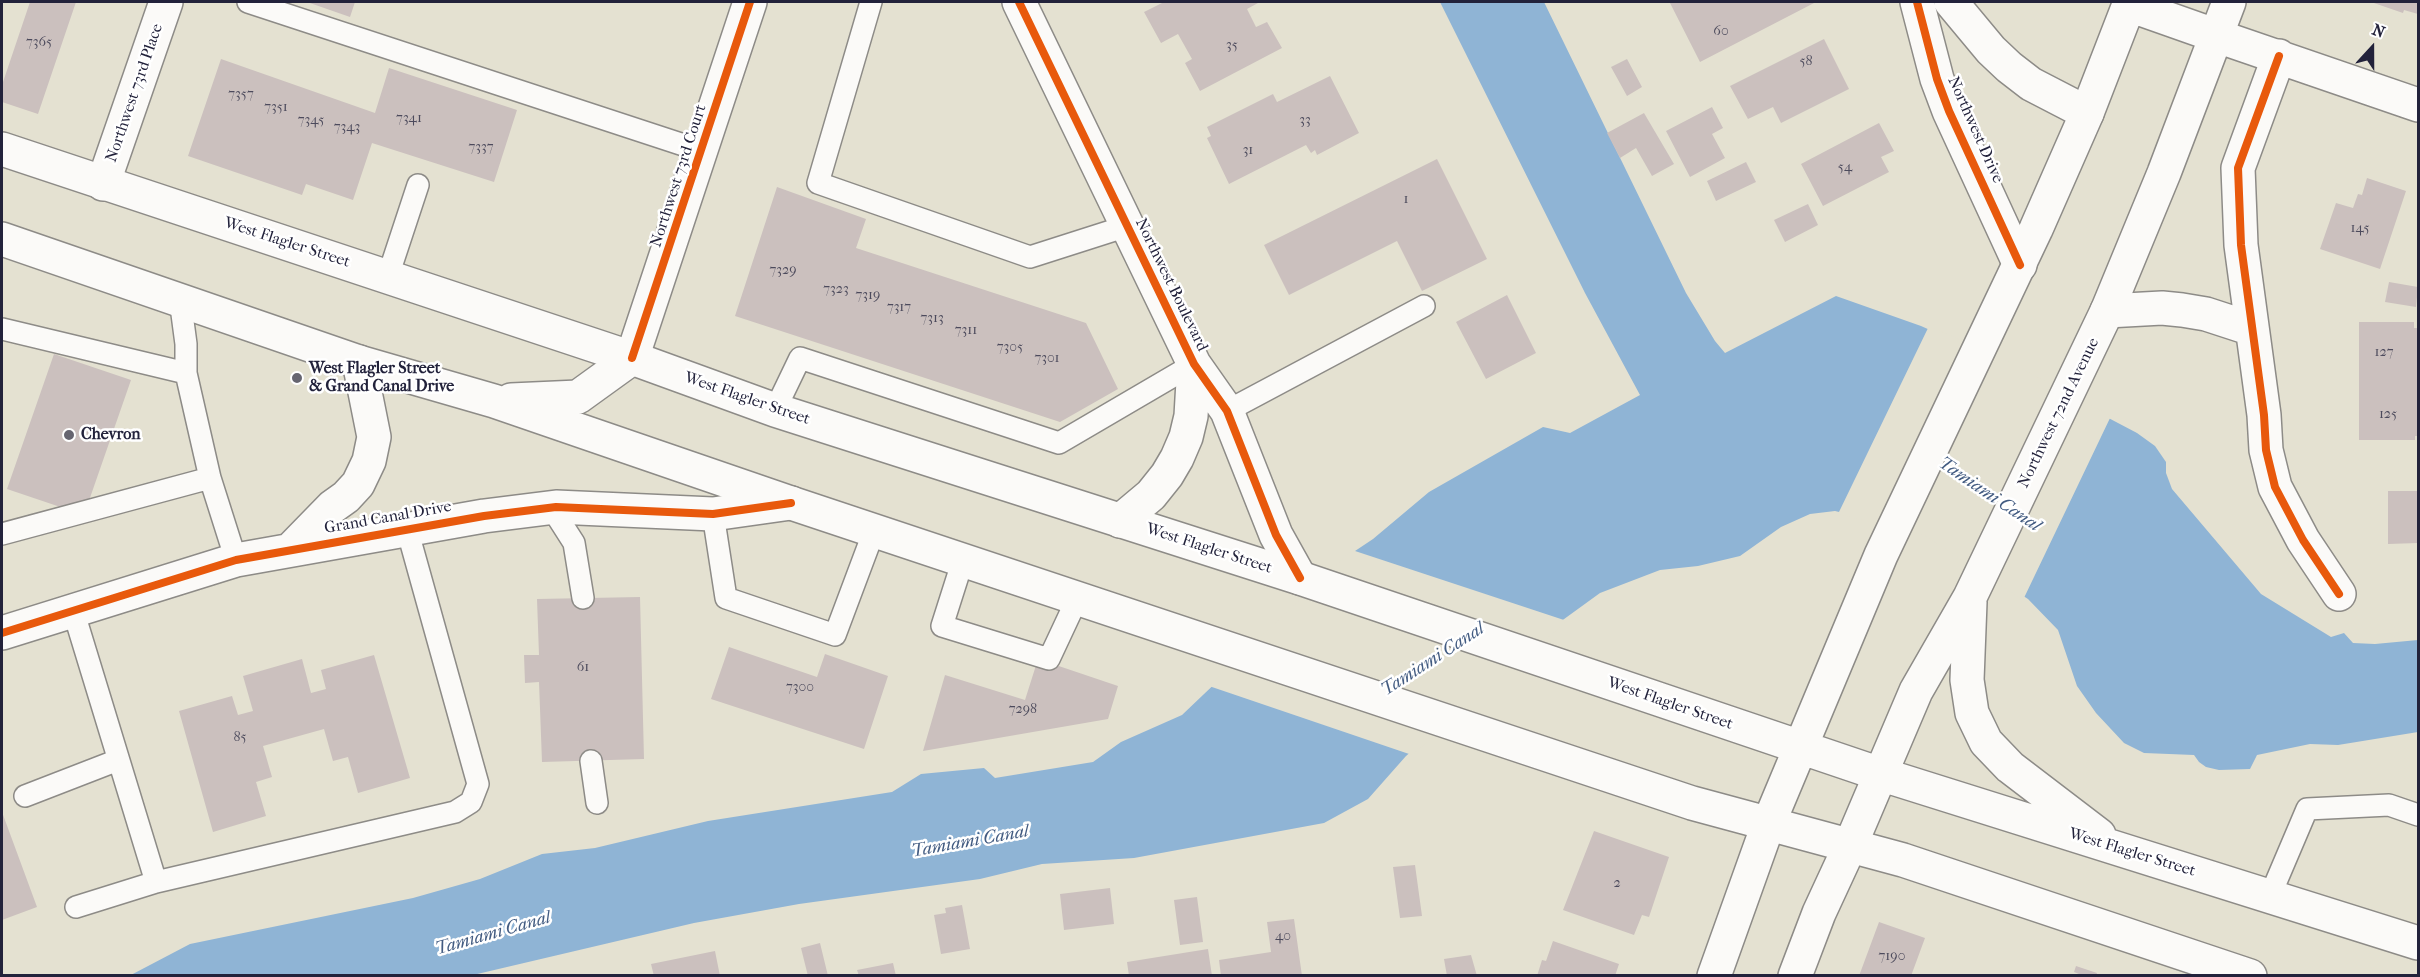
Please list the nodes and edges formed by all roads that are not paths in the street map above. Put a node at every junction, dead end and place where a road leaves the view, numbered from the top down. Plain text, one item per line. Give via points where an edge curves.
1 (166, 2) edge
2 (248, 2) edge
3 (750, 2) edge
4 (871, 2) edge
5 (1018, 2) edge
6 (1917, 2) edge
7 (1951, 2) edge
8 (2229, 2) edge
9 (2129, 3) edge
10 (2217, 36) junction
11 (2279, 56) junction
12 (2418, 105) edge
13 (2087, 112) junction
14 (2, 149) edge
15 (702, 151) junction
16 (103, 184) junction
17 (418, 185) dead end
18 (1127, 226) junction
19 (2, 239) edge
20 (2020, 265) junction
21 (388, 276) junction
22 (180, 299) junction
23 (1424, 306) dead end
24 (2107, 311) junction
25 (2, 329) edge
26 (2252, 329) junction
27 (632, 358) junction
28 (359, 362) junction
29 (1194, 364) junction
30 (186, 373) junction
31 (494, 401) junction
32 (775, 410) junction
33 (1227, 411) junction
34 (210, 478) junction
35 (791, 503) junction
36 (551, 507) junction
37 (713, 514) junction
38 (1120, 521) junction
39 (407, 529) junction
40 (874, 531) junction
41 (2, 534) edge
42 (291, 549) junction
43 (236, 560) junction
44 (963, 560) junction
45 (1300, 578) junction
46 (2339, 594) dead end
47 (1078, 597) junction
48 (1970, 597) junction
49 (583, 598) dead end
50 (73, 610) junction
51 (2, 633) edge
52 (1801, 747) junction
53 (118, 760) junction
54 (591, 761) dead end
55 (1880, 774) junction
56 (25, 796) dead end
57 (597, 803) dead end
58 (2418, 815) edge
59 (1768, 825) junction
60 (1850, 846) junction
61 (2118, 849) junction
62 (156, 882) junction
63 (2270, 896) junction
64 (76, 907) dead end
65 (2418, 944) edge
66 (1714, 975) edge
67 (1795, 975) edge
68 (2250, 975) edge

1 - 16 main road, Northwest 73rd Place
2 - 15 lane
3 - 15 main road, Northwest 73rd Court
4 - 18 lane via 818,183 1030,257
5 - 18 main road, Northwest Boulevard
6 - 20 main road, Northwest Drive via 1949,111
7 - 13 main road via 2009,67 2031,84
8 - 10 main road, Northwest 72nd Avenue
9 - 10 main road
9 - 13 main road
10 - 11 main road
10 - 24 main road, Northwest 72nd Avenue
11 - 12 main road
11 - 26 main road via 2238,168 2241,245
13 - 20 main road
14 - 16 main road, West Flagler Street
15 - 27 main road, Northwest 73rd Court
16 - 21 main road, West Flagler Street
17 - 21 lane
18 - 29 main road, Northwest Boulevard
19 - 22 main road
20 - 52 main road via 1881,555
21 - 27 main road, West Flagler Street
22 - 28 main road
22 - 30 lane
23 - 33 lane
24 - 26 main road via 2182,310
24 - 48 main road, Northwest 72nd Avenue
25 - 30 lane
26 - 46 main road via 2266,450 2275,487 2303,540
27 - 31 main road via 578,397
27 - 32 main road, West Flagler Street
28 - 31 main road
28 - 42 main road, Grand Canal Drive via 374,437 369,461 352,490
29 - 32 lane via 1059,443 800,358
29 - 33 main road, Northwest Boulevard
29 - 38 main road, Northwest Boulevard via 1191,416 1177,458 1151,495
30 - 34 lane
31 - 35 main road
32 - 38 main road, West Flagler Street
33 - 45 main road, Northwest Boulevard via 1276,535
34 - 41 lane
34 - 43 lane
35 - 37 main road, Grand Canal Drive
35 - 40 main road
36 - 37 main road, Grand Canal Drive
36 - 39 main road, Grand Canal Drive
36 - 49 lane via 574,543
37 - 40 lane via 726,598 835,635
38 - 45 main road, West Flagler Street
39 - 42 main road, Grand Canal Drive
39 - 62 lane via 478,784 471,802 455,812
40 - 44 main road
42 - 43 main road, Grand Canal Drive
43 - 50 main road, Grand Canal Drive
44 - 47 main road
44 - 47 lane via 942,626 953,630 1049,659
45 - 52 main road, West Flagler Street
47 - 59 main road via 1603,774
48 - 55 main road, Northwest 72nd Avenue via 1916,691
48 - 61 main road via 1967,680 1972,712 1986,742 2010,767
50 - 51 main road, Grand Canal Drive
50 - 53 lane
52 - 55 main road, West Flagler Street
52 - 59 main road
53 - 56 lane
53 - 62 lane
54 - 57 lane
55 - 60 main road, Northwest 72nd Avenue
55 - 61 main road, West Flagler Street
58 - 63 lane via 2389,806 2307,809
59 - 60 main road
59 - 66 main road
60 - 67 main road, Northwest 72nd Avenue
60 - 68 main road
61 - 63 main road, West Flagler Street
62 - 64 lane
63 - 65 main road, West Flagler Street

